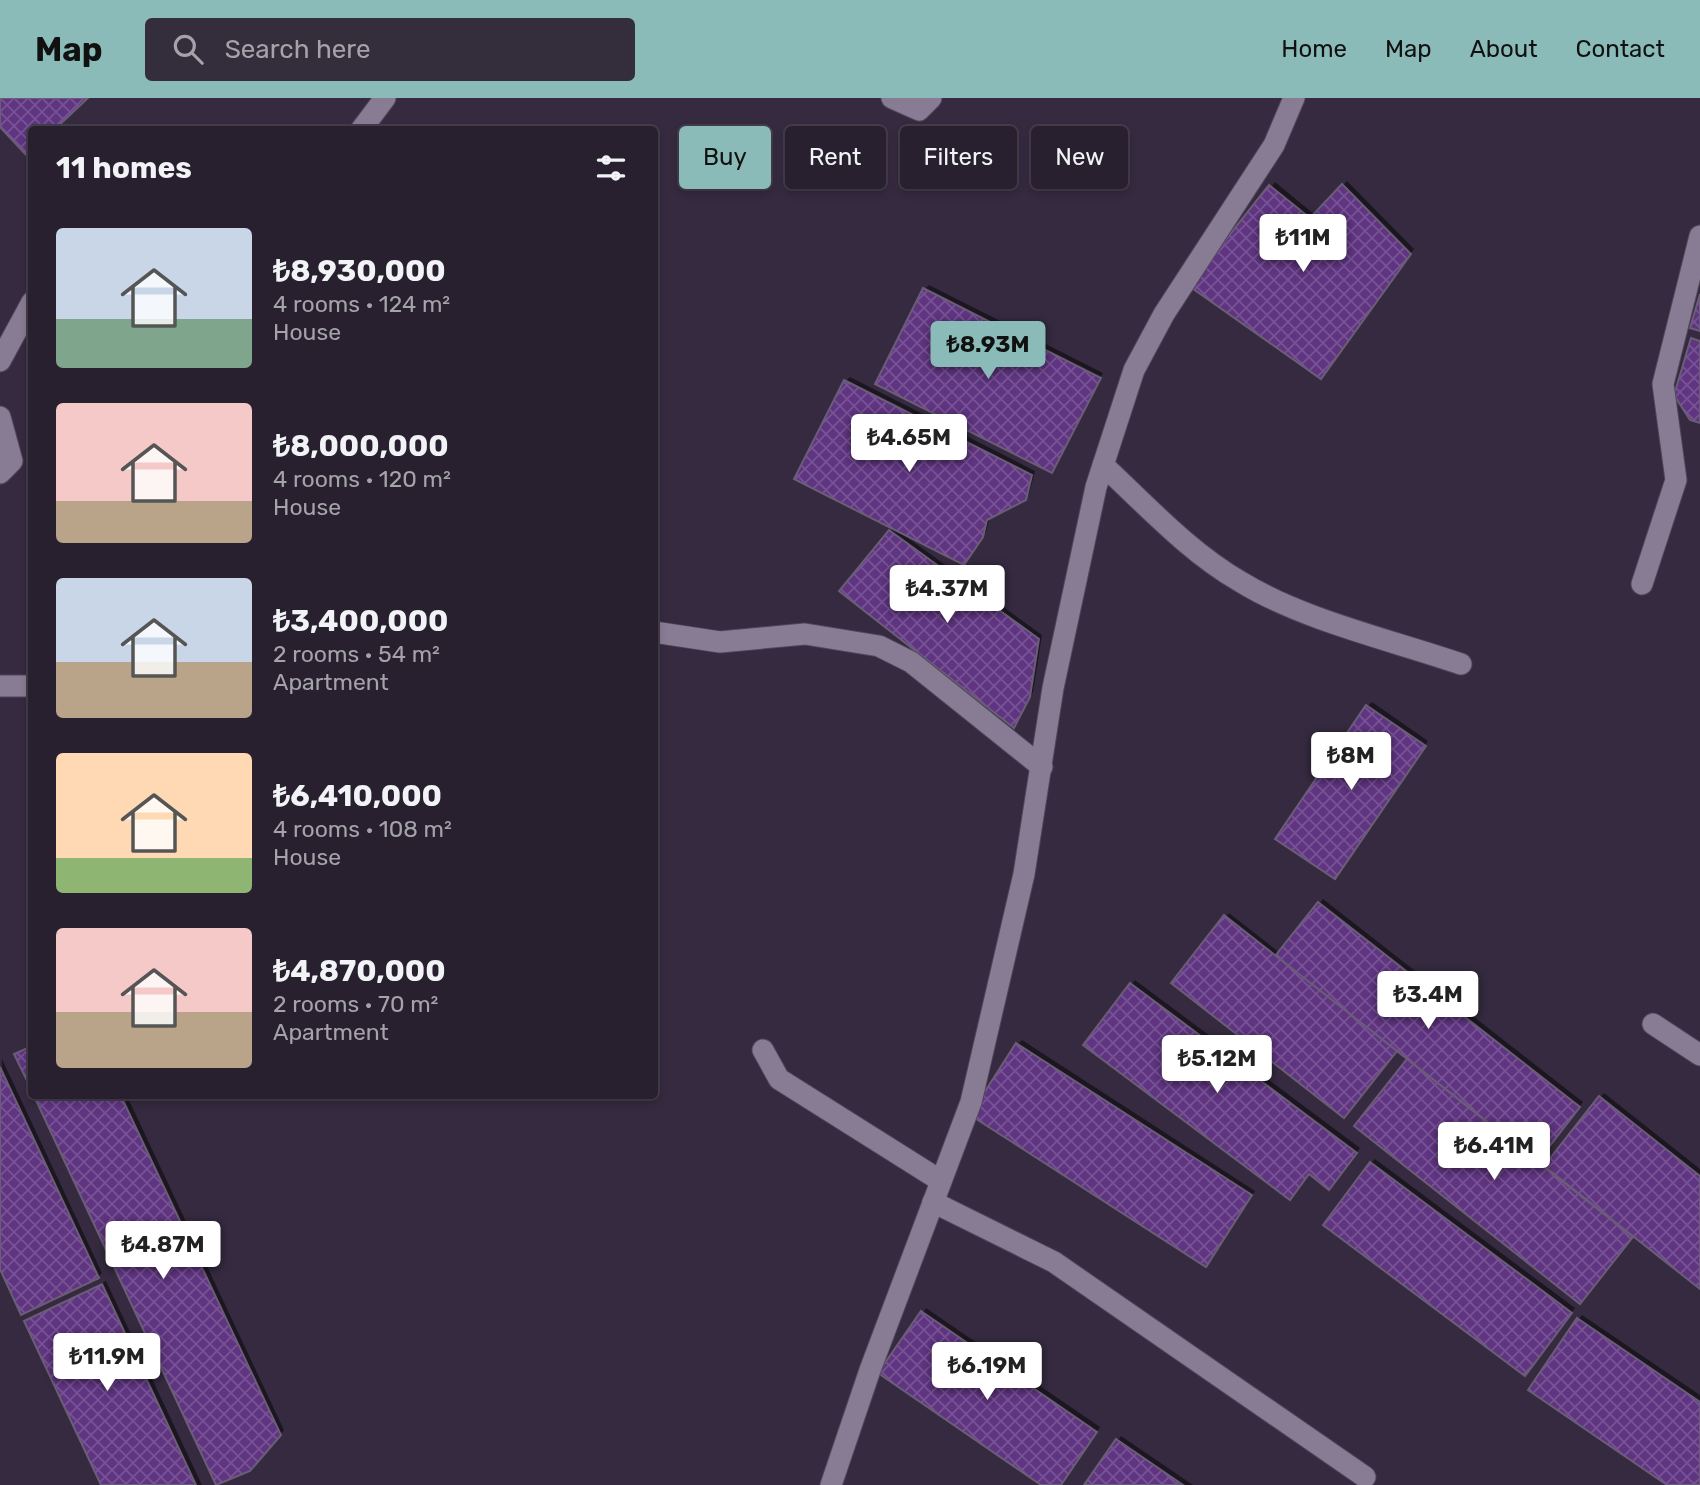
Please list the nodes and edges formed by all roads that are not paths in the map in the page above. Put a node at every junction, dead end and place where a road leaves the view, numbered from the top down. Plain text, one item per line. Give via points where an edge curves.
1 (385, 98) edge
2 (892, 98) edge
3 (931, 98) edge
4 (1294, 98) edge
5 (369, 126) edge
6 (1700, 236) edge
7 (28, 309) edge
8 (0, 361) edge
9 (0, 416) edge
10 (1102, 465) junction
11 (6, 467) edge
12 (28, 469) edge
13 (1642, 584) dead end
14 (658, 633) edge
15 (1461, 664) dead end
16 (0, 686) edge
17 (28, 686) edge
18 (1042, 768) junction
19 (1653, 1024) dead end
20 (763, 1050) dead end
21 (1700, 1055) edge
22 (941, 1181) junction
23 (933, 1202) junction
24 (1366, 1477) dead end
25 (831, 1485) edge

1 - 5 street
2 - 3 street via 919,110
4 - 10 street via 1274,145 1164,314 1134,370
6 - 13 street via 1663,384 1676,480
7 - 8 street
9 - 11 street
10 - 15 street via 1198,552 1241,582 1287,605
10 - 18 street via 1054,688
11 - 12 street
14 - 18 street via 720,642 805,634 879,646 911,662
16 - 17 street
18 - 22 street via 1024,874 971,1102
19 - 21 street
20 - 22 street via 779,1079
22 - 23 street
23 - 24 street via 1054,1262
23 - 25 street

